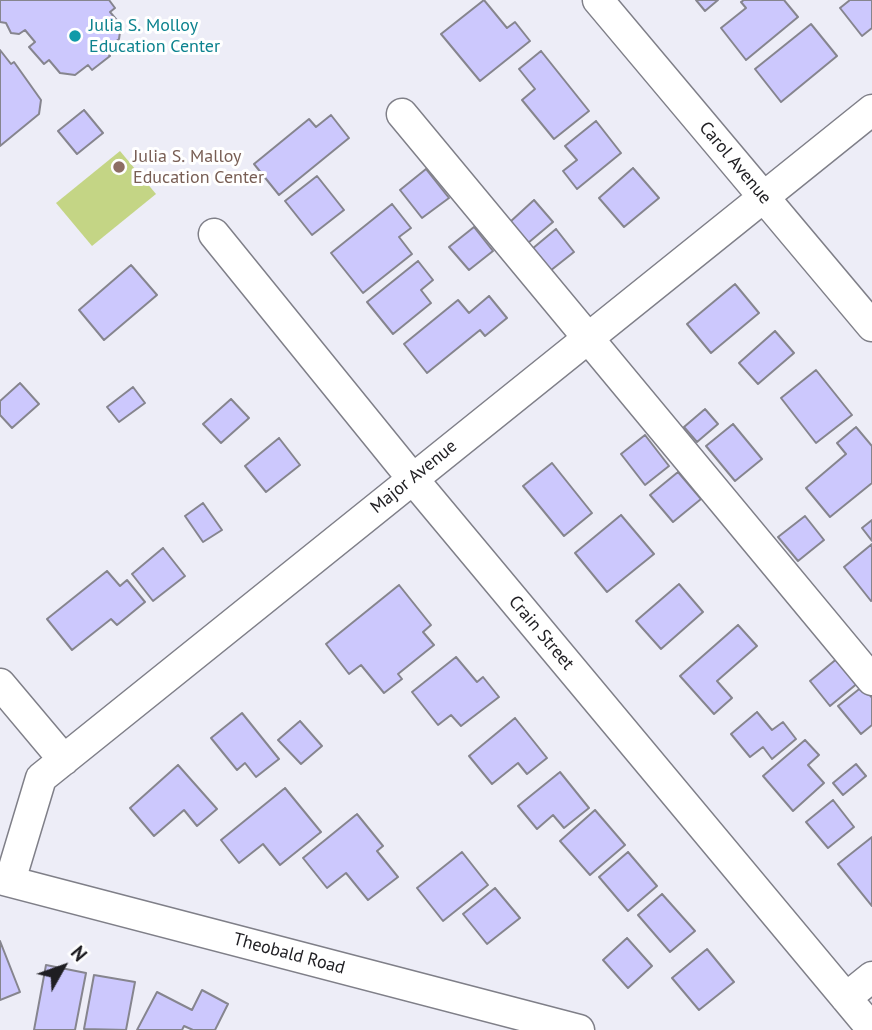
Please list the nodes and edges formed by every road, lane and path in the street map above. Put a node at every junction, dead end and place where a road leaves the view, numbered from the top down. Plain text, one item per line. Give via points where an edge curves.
1 (598, 0) edge
2 (872, 110) edge
3 (402, 114) dead end
4 (762, 196) junction
5 (214, 234) dead end
6 (872, 326) edge
7 (586, 338) junction
8 (412, 478) junction
9 (872, 680) edge
10 (0, 684) edge
11 (64, 760) junction
12 (5, 880) edge
13 (872, 977) edge
14 (846, 998) junction
15 (872, 1029) edge
16 (579, 1030) edge

1 - 4 street, Carol Avenue
2 - 4 street, Major Avenue
3 - 7 street
4 - 6 street, Carol Avenue
4 - 7 street, Major Avenue
5 - 8 street, Crain Street
7 - 8 street, Major Avenue
7 - 9 street
8 - 11 street, Major Avenue
8 - 14 street, Crain Street
10 - 11 street
11 - 12 street, Major Avenue via 41,778
12 - 16 street, Theobald Road
13 - 14 street
14 - 15 street, Crain Street

